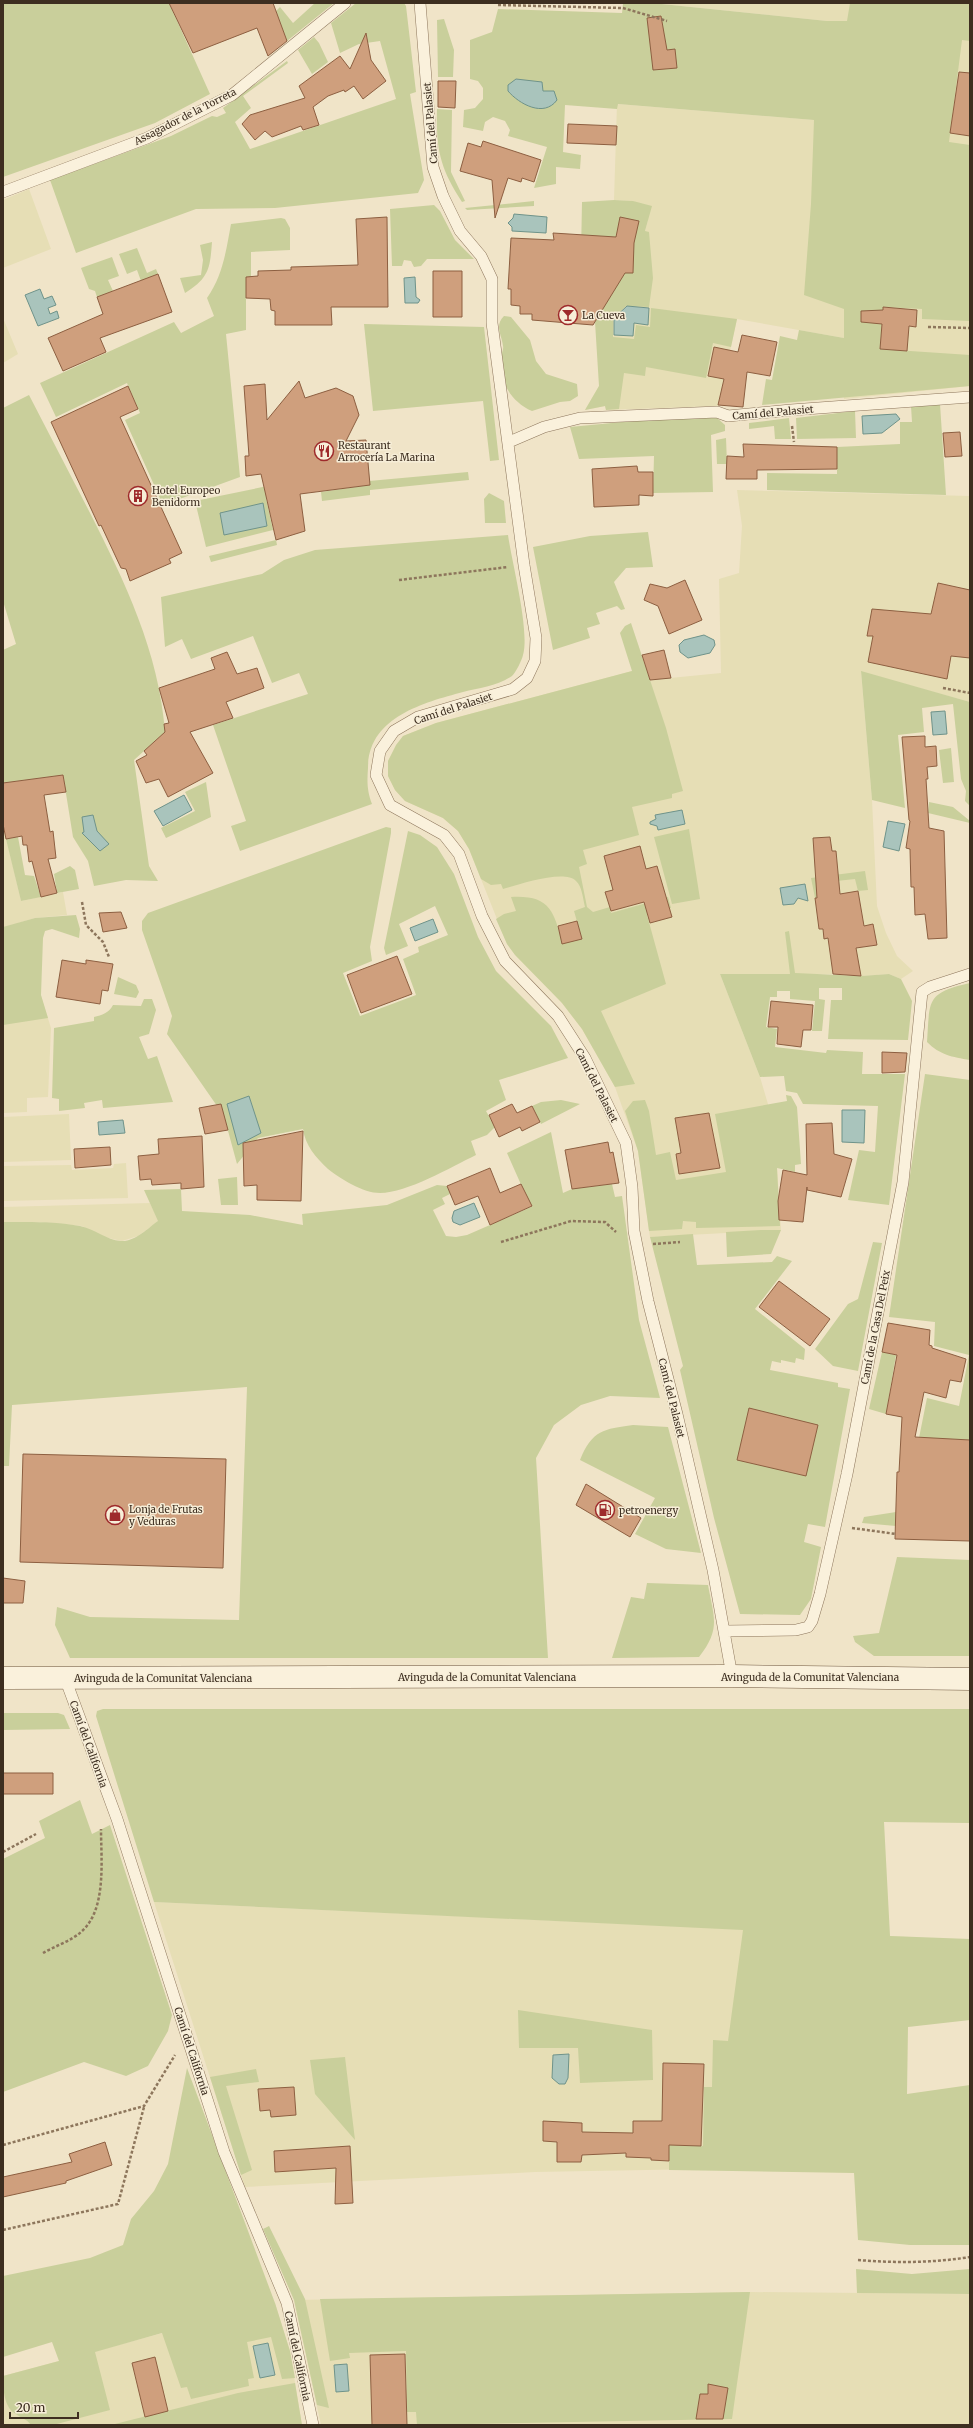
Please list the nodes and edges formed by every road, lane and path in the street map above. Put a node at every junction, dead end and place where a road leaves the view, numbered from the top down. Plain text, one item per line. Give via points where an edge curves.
1 (345, 3) edge
2 (420, 3) edge
3 (498, 5) dead end
4 (667, 21) dead end
5 (3, 192) edge
6 (928, 327) dead end
7 (970, 328) edge
8 (970, 398) edge
9 (508, 442) junction
10 (524, 565) junction
11 (399, 580) dead end
12 (943, 688) dead end
13 (970, 693) edge
14 (82, 902) dead end
15 (109, 957) dead end
16 (970, 974) edge
17 (501, 1242) dead end
18 (680, 1242) dead end
19 (637, 1247) junction
20 (853, 1528) dead end
21 (896, 1534) dead end
22 (725, 1630) junction
23 (732, 1676) junction
24 (3, 1678) edge
25 (65, 1678) junction
26 (970, 1679) edge
27 (111, 1804) junction
28 (36, 1834) dead end
29 (3, 1852) edge
30 (43, 1953) dead end
31 (186, 2033) junction
32 (144, 2106) junction
33 (3, 2145) edge
34 (3, 2230) edge
35 (970, 2257) edge
36 (858, 2260) dead end
37 (313, 2425) edge

1 - 5 lane, Assagador de la Torreta via 232,95 147,138
2 - 9 lane, Camí del Palasiet via 433,167 443,196 460,231 481,256 492,279 492,323
3 - 4 path via 623,8
6 - 7 path
8 - 9 lane, Camí del Palasiet via 728,416 717,412 580,418 544,427
9 - 10 lane, Camí del Palasiet
10 - 11 path
10 - 19 lane, Camí del Palasiet via 536,638 536,661 527,678 513,689 418,717 394,731 380,751 376,775 390,805 444,835 459,854 482,916 505,961 558,1016 585,1058 626,1143
12 - 13 path
14 - 15 path via 86,925 103,942
16 - 22 lane, Camí de la Casa Del Peix via 930,986 922,992 901,1189 847,1474 812,1621 808,1627 796,1630
17 - 19 path via 571,1221 605,1222
18 - 19 path
19 - 22 lane, Camí del Palasiet
20 - 21 path
22 - 23 lane, Camí del Palasiet
23 - 25 main road, Avinguda de la Comunitat Valenciana
23 - 26 main road, Avinguda de la Comunitat Valenciana
24 - 25 main road, Avinguda de la Comunitat Valenciana
25 - 27 lane, Camí del California
27 - 30 path via 101,1819 102,1872 96,1910 81,1932
27 - 31 lane, Camí del California
28 - 29 path
31 - 32 path
31 - 37 lane, Camí del California via 224,2152 287,2303
32 - 33 path
32 - 34 path via 118,2204
35 - 36 path via 887,2262

